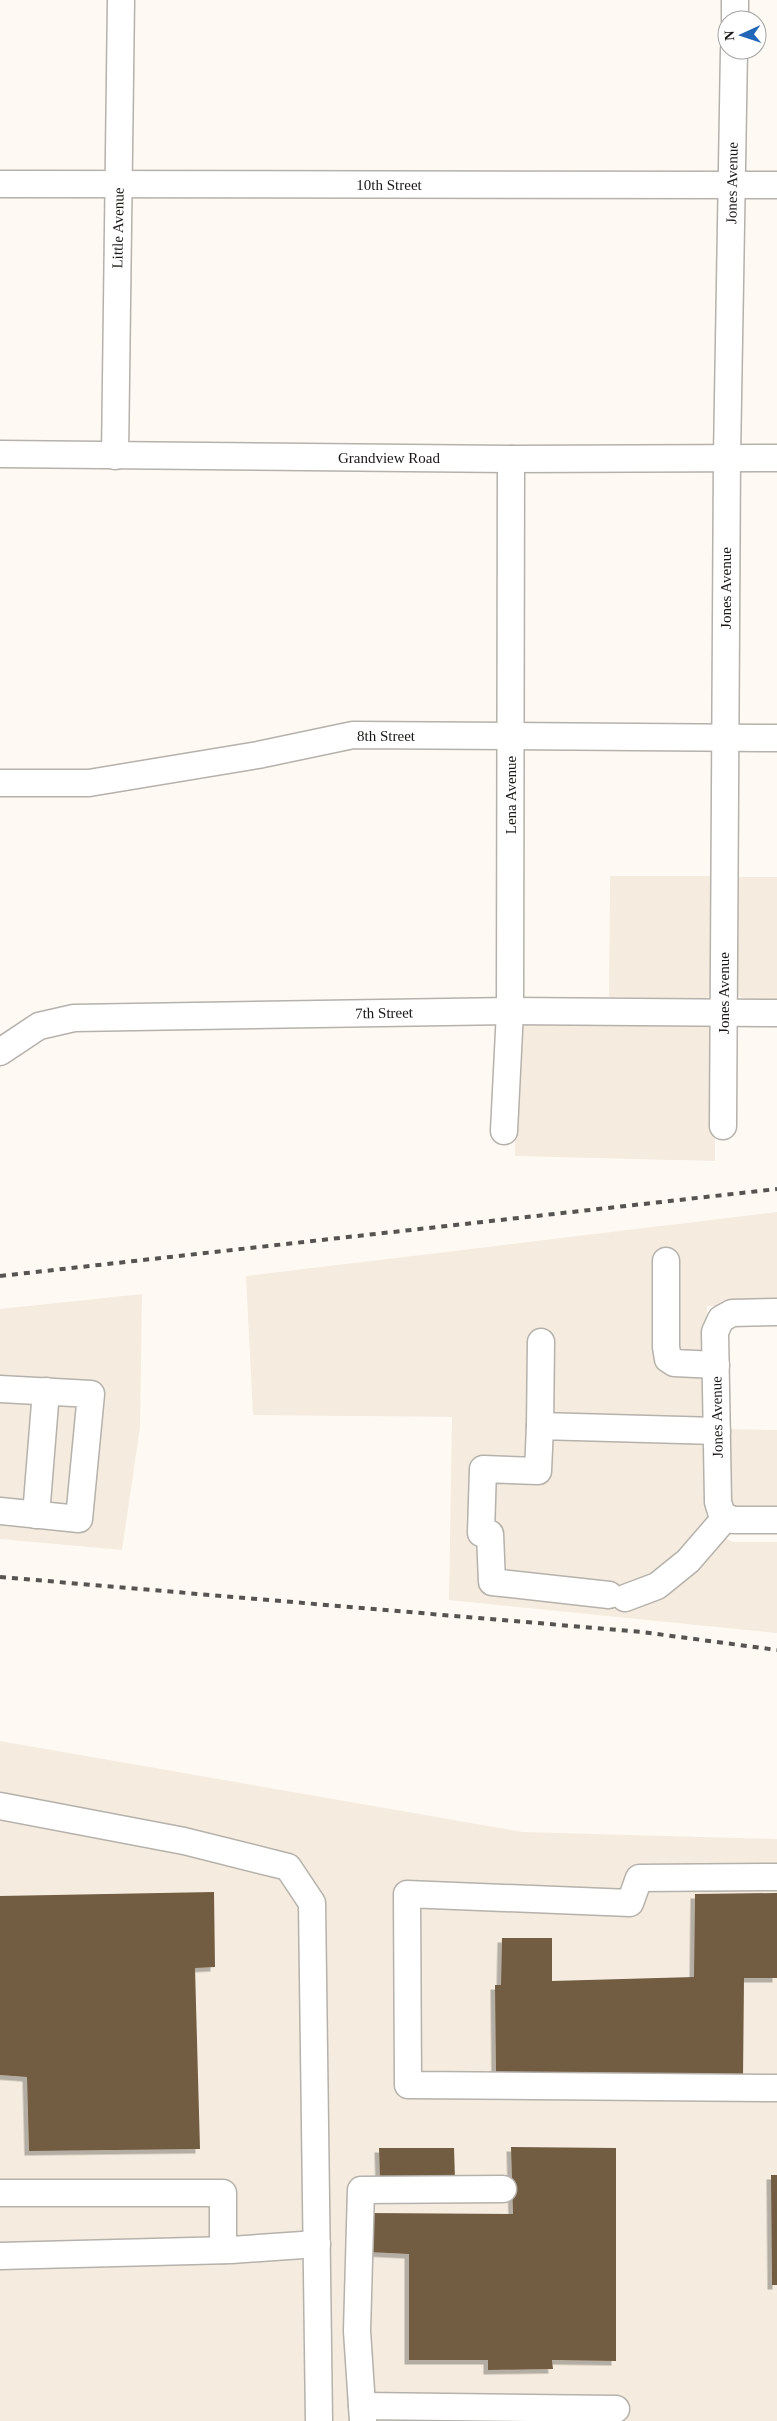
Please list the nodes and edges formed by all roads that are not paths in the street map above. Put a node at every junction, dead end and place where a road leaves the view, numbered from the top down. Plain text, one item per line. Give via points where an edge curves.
1 (121, 0) edge
2 (734, 60) edge
3 (0, 184) edge
4 (733, 184) junction
5 (118, 185) junction
6 (777, 186) edge
7 (0, 454) edge
8 (115, 456) junction
9 (726, 457) junction
10 (511, 458) junction
11 (777, 458) edge
12 (511, 736) junction
13 (726, 737) junction
14 (777, 738) edge
15 (0, 783) edge
16 (510, 1011) junction
17 (724, 1011) junction
18 (777, 1013) edge
19 (0, 1052) edge
20 (723, 1126) dead end
21 (504, 1131) dead end
22 (666, 1261) dead end
23 (777, 1312) edge
24 (541, 1342) dead end
25 (716, 1366) junction
26 (46, 1391) junction
27 (1, 1395) edge
28 (540, 1426) junction
29 (717, 1431) junction
30 (0, 1511) edge
31 (36, 1515) junction
32 (724, 1516) junction
33 (777, 1520) edge
34 (0, 1806) edge
35 (777, 1877) edge
36 (777, 2088) edge
37 (502, 2188) dead end
38 (0, 2193) edge
39 (317, 2244) junction
40 (223, 2250) junction
41 (0, 2256) edge
42 (616, 2409) dead end
43 (363, 2414) edge
44 (319, 2421) edge

1 - 5 street, Little Avenue
2 - 4 street, Jones Avenue
3 - 5 street, 10th Street
4 - 5 street, 10th Street
4 - 6 street, 10th Street
4 - 9 street, Jones Avenue
5 - 8 street, Little Avenue
7 - 8 street, Grandview Road
8 - 10 street, Grandview Road
9 - 10 street, Grandview Road
9 - 11 street, Grandview Road
9 - 13 street, Jones Avenue
10 - 12 street, Lena Avenue
12 - 13 street, 8th Street
12 - 15 street, 8th Street via 353,735 258,755 89,783
12 - 16 street, Lena Avenue
13 - 14 street, 8th Street
13 - 17 street, Jones Avenue
16 - 17 street, 7th Street
16 - 19 street, 7th Street via 74,1018 40,1026
16 - 21 street, Lena Avenue
17 - 18 street, 7th Street
17 - 20 street, Jones Avenue
22 - 25 street via 668,1359 674,1363
23 - 25 street, Jones Avenue via 732,1313 721,1319 715,1332
24 - 28 street
25 - 29 street, Jones Avenue
26 - 27 street
26 - 31 street
26 - 31 street via 90,1394 79,1519
28 - 29 street
28 - 32 street via 538,1471 482,1469 481,1533 490,1534 492,1582 617,1596 657,1586 688,1561
29 - 32 street, Jones Avenue via 718,1502
30 - 31 street
32 - 33 street via 733,1520
34 - 39 street via 184,1841 288,1867 312,1903
35 - 36 street via 639,1878 630,1902 407,1894 408,2085
37 - 43 street via 361,2190 357,2331
38 - 40 street via 223,2193
39 - 40 street
39 - 44 street
40 - 41 street
42 - 43 street

